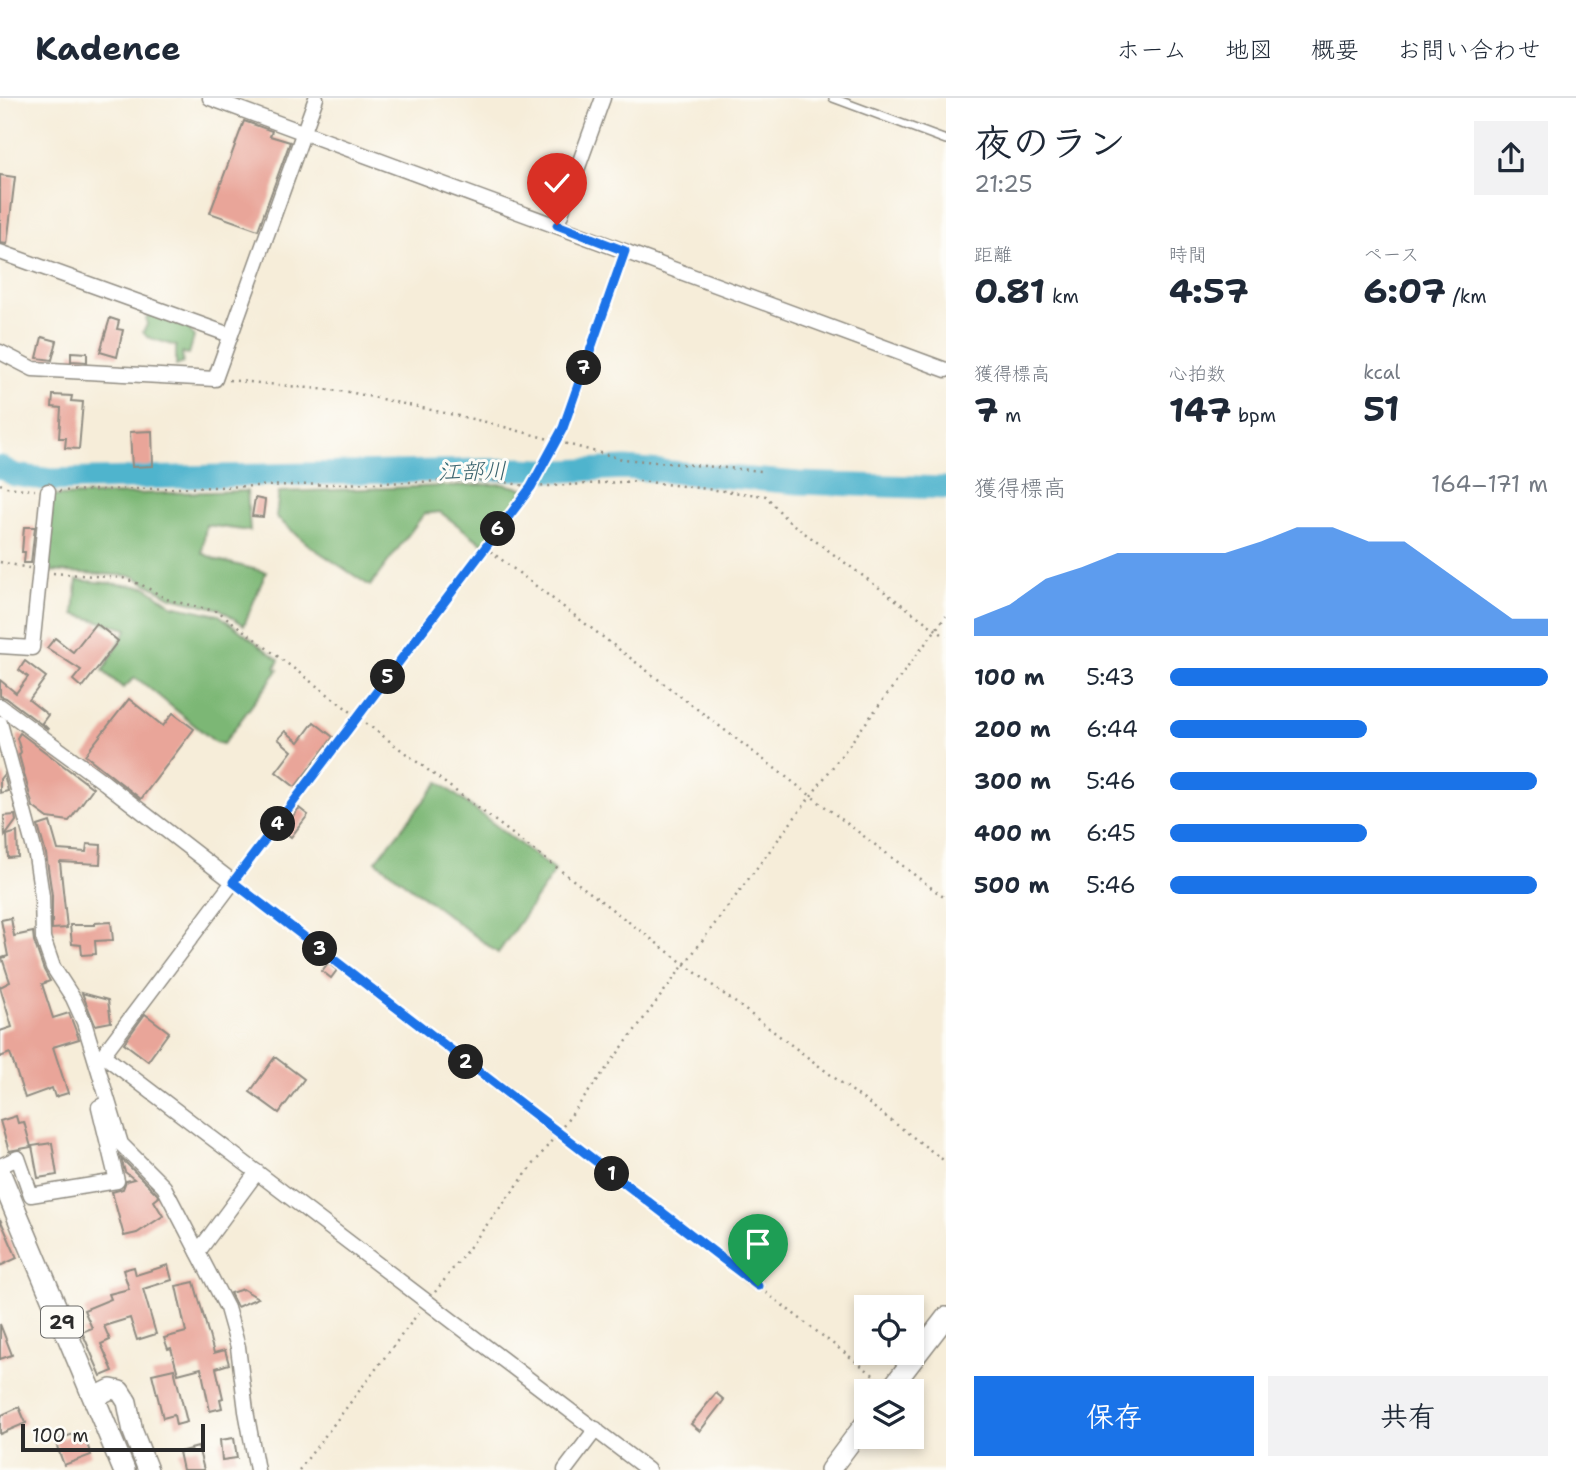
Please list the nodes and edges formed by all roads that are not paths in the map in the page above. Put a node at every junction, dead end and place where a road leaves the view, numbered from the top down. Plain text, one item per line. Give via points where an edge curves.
1 (210, 98) edge
2 (316, 98) edge
3 (603, 98) edge
4 (833, 98) edge
5 (303, 133) junction
6 (946, 140) edge
7 (557, 225) junction
8 (0, 252) edge
9 (230, 335) junction
10 (0, 352) edge
11 (946, 370) edge
12 (48, 491) road end
13 (0, 646) edge
14 (0, 706) edge
15 (0, 723) edge
16 (233, 882) junction
17 (100, 1059) junction
18 (107, 1103) junction
19 (558, 1133) road end
20 (0, 1166) edge
21 (257, 1172) junction
22 (0, 1174) edge
23 (6, 1208) edge
24 (198, 1252) junction
25 (946, 1317) edge
26 (898, 1379) edge
27 (94, 1397) junction
28 (596, 1429) junction
29 (854, 1438) edge
30 (124, 1470) edge
31 (148, 1470) edge
32 (257, 1470) edge
33 (565, 1470) edge
34 (648, 1470) edge
35 (830, 1470) edge

1 - 5 street
2 - 5 street
3 - 7 street
4 - 6 lane
5 - 7 street
5 - 9 street
7 - 11 street
8 - 9 street
9 - 10 street via 215,379 33,369
12 - 13 street via 32,648
14 - 16 street
15 - 17 street via 36,856 43,938
16 - 17 street
16 - 19 lane
17 - 18 street
17 - 21 street
18 - 20 street via 99,1107 117,1181 31,1195 18,1158
18 - 24 street via 121,1144 164,1187
21 - 24 street
21 - 28 street
22 - 23 main road, 29
23 - 27 main road, 29
24 - 32 street via 227,1308 238,1347
25 - 26 street
27 - 30 main road, 29
27 - 31 street via 111,1389 120,1391
28 - 33 street
28 - 34 street
29 - 35 street

